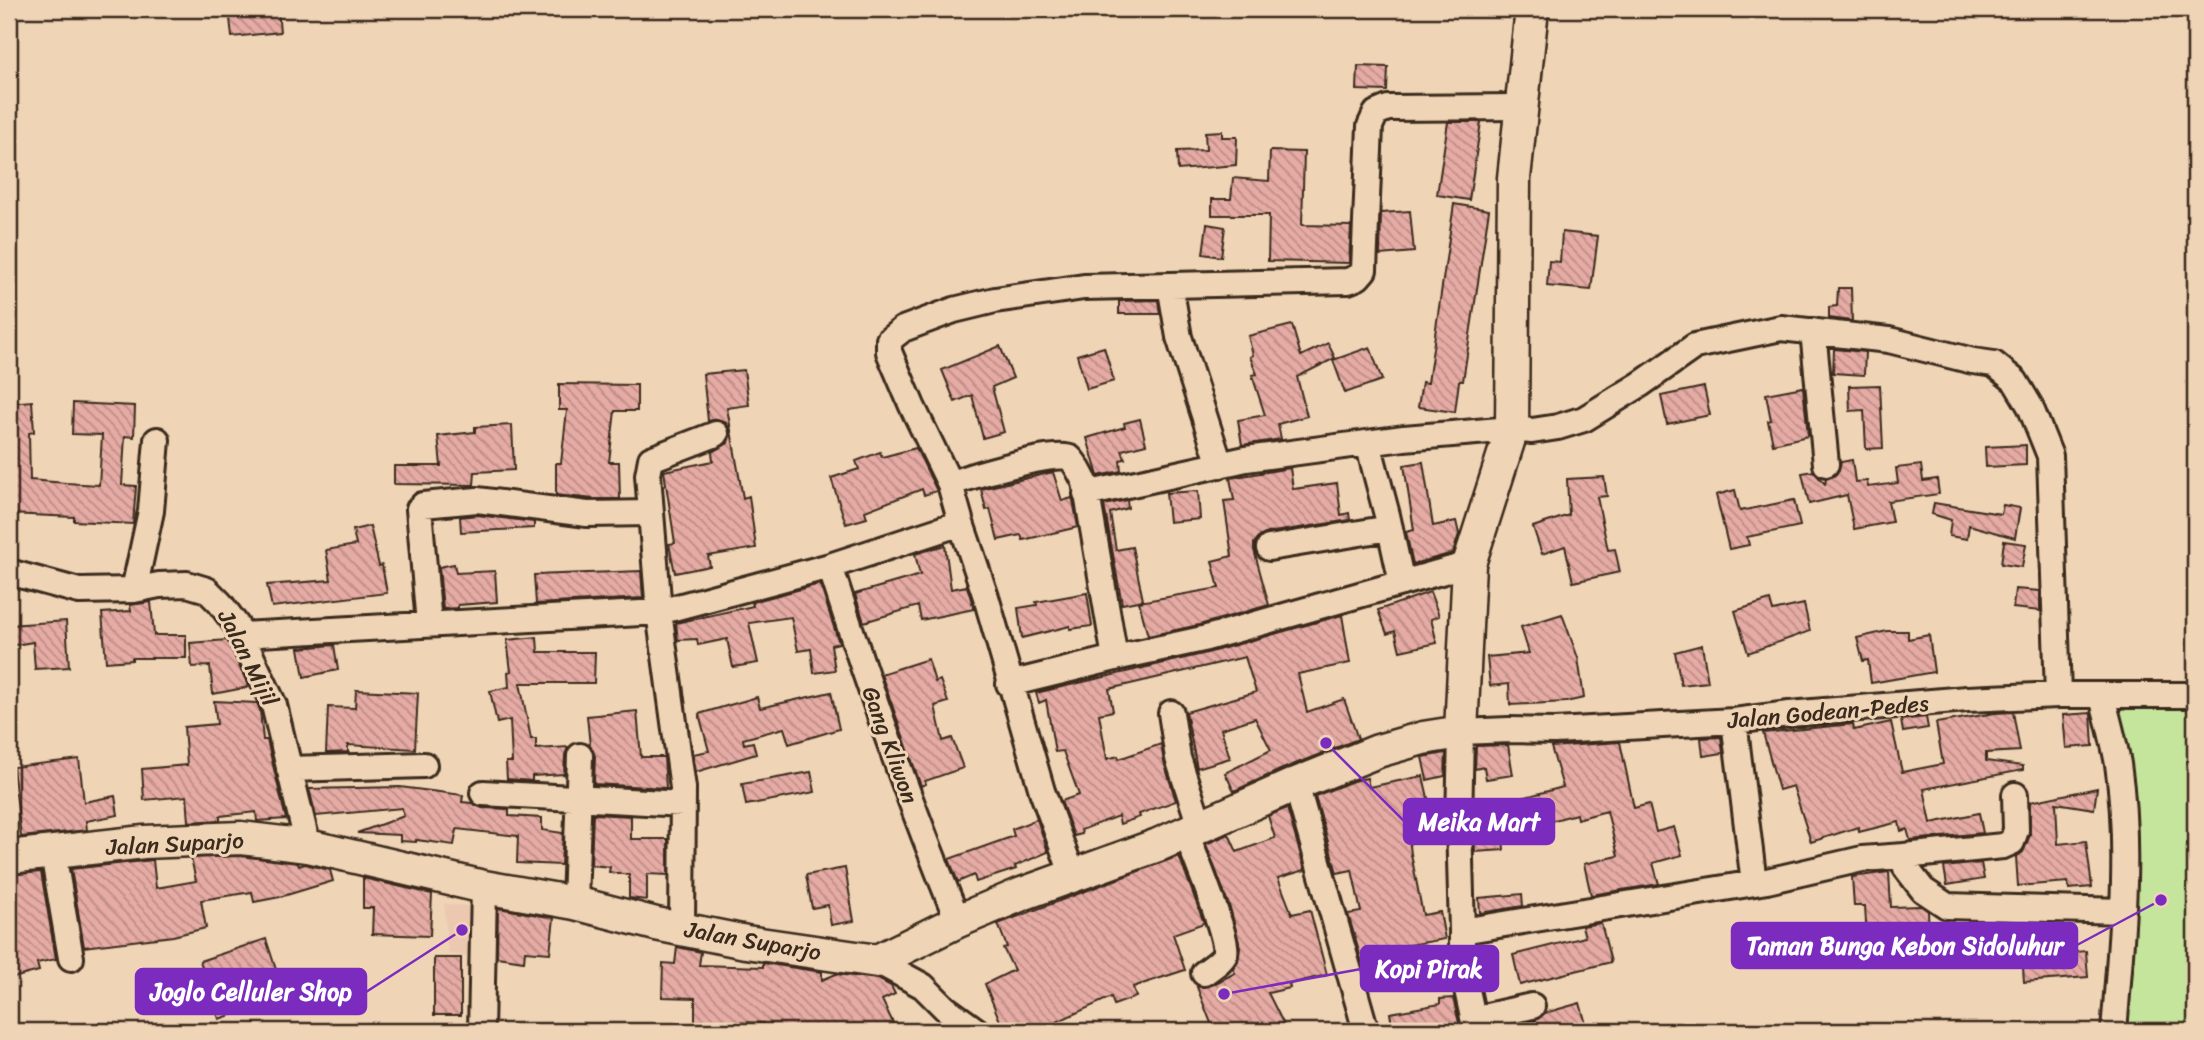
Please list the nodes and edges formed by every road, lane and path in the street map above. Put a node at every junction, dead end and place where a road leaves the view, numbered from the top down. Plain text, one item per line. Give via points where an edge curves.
1 (1532, 9) edge
2 (1521, 107) junction
3 (1170, 285) junction
4 (1813, 331) junction
5 (1512, 429) junction
6 (716, 434) dead end
7 (156, 440) dead end
8 (1368, 443) junction
9 (1826, 464) dead end
10 (1220, 465) junction
11 (950, 484) junction
12 (1086, 494) junction
13 (651, 513) junction
14 (961, 523) junction
15 (1390, 528) junction
16 (1269, 548) dead end
17 (1469, 564) junction
18 (830, 566) junction
19 (9, 572) edge
20 (1402, 583) junction
21 (134, 590) junction
22 (659, 612) junction
23 (429, 624) junction
24 (241, 635) junction
25 (1115, 658) junction
26 (1009, 684) junction
27 (2058, 695) junction
28 (2195, 695) edge
29 (2102, 697) junction
30 (1171, 713) dead end
31 (1734, 721) junction
32 (1461, 732) junction
33 (580, 756) dead end
34 (424, 765) dead end
35 (289, 769) junction
36 (1296, 784) junction
37 (483, 793) dead end
38 (2015, 794) dead end
39 (577, 797) junction
40 (683, 804) junction
41 (1193, 830) junction
42 (308, 846) junction
43 (53, 853) junction
44 (1904, 856) junction
45 (9, 857) edge
46 (1073, 876) junction
47 (1754, 883) junction
48 (484, 887) junction
49 (575, 903) junction
50 (2123, 911) junction
51 (958, 921) junction
52 (682, 929) junction
53 (1462, 931) junction
54 (71, 958) dead end
55 (877, 961) junction
56 (1205, 973) dead end
57 (1532, 1006) dead end
58 (1475, 1025) edge
59 (481, 1031) edge
60 (977, 1031) edge
61 (1366, 1031) edge
62 (2114, 1031) edge

1 - 2 main road
2 - 3 street via 1388,108 1376,113 1370,125 1364,270 1358,277 1348,281
2 - 5 main road via 1514,178
3 - 10 street via 1179,338
3 - 11 street via 1084,287 995,300 919,322 891,338 888,346 894,362
4 - 5 street via 1781,328 1695,346 1584,419 1532,431
4 - 9 street
4 - 27 street via 1889,340 1994,364 2015,381 2050,456
5 - 8 street
5 - 17 main road
6 - 13 street via 651,459
7 - 21 street via 151,511
8 - 10 street
8 - 15 street
10 - 12 street
11 - 12 street via 1038,459 1066,456 1085,482
11 - 14 street
12 - 25 street
13 - 22 street
13 - 23 street via 587,514 477,500 423,505 419,509
14 - 18 street
14 - 26 street
15 - 16 street
15 - 20 street
17 - 20 street
17 - 32 main road
18 - 22 street
18 - 51 street, Gang Kliwon via 911,806
19 - 21 street, Jalan Mijil via 79,591
20 - 25 street via 1203,639
21 - 24 street, Jalan Mijil via 187,584 207,590
22 - 23 street
22 - 40 street
23 - 24 street
24 - 35 street, Jalan Mijil via 275,705
25 - 26 street
26 - 46 street
27 - 29 street, Jalan Godean-Pedes
27 - 31 street, Jalan Godean-Pedes
28 - 29 street, Jalan Godean-Pedes
29 - 50 street via 2118,767 2124,838
30 - 41 street
31 - 32 street, Jalan Godean-Pedes
31 - 47 street
32 - 36 main road via 1378,751
32 - 53 street
33 - 39 street
34 - 35 street
35 - 42 street, Jalan Mijil
36 - 41 main road
36 - 61 street
37 - 39 street
38 - 44 street via 2012,842
39 - 40 street
39 - 49 street
40 - 52 street
41 - 46 main road
41 - 56 street via 1226,949
42 - 43 main road, Jalan Suparjo via 241,838 144,842
42 - 48 main road, Jalan Suparjo
43 - 45 main road, Jalan Suparjo
43 - 54 street
44 - 47 street via 1861,859
44 - 50 street via 1906,867 1923,890 1947,906
46 - 51 main road
47 - 53 street
48 - 49 main road, Jalan Suparjo
48 - 59 street
49 - 52 main road, Jalan Suparjo
50 - 62 street
51 - 55 main road
52 - 55 main road, Jalan Suparjo
53 - 58 street via 1462,967
55 - 60 street via 923,986
57 - 58 street

